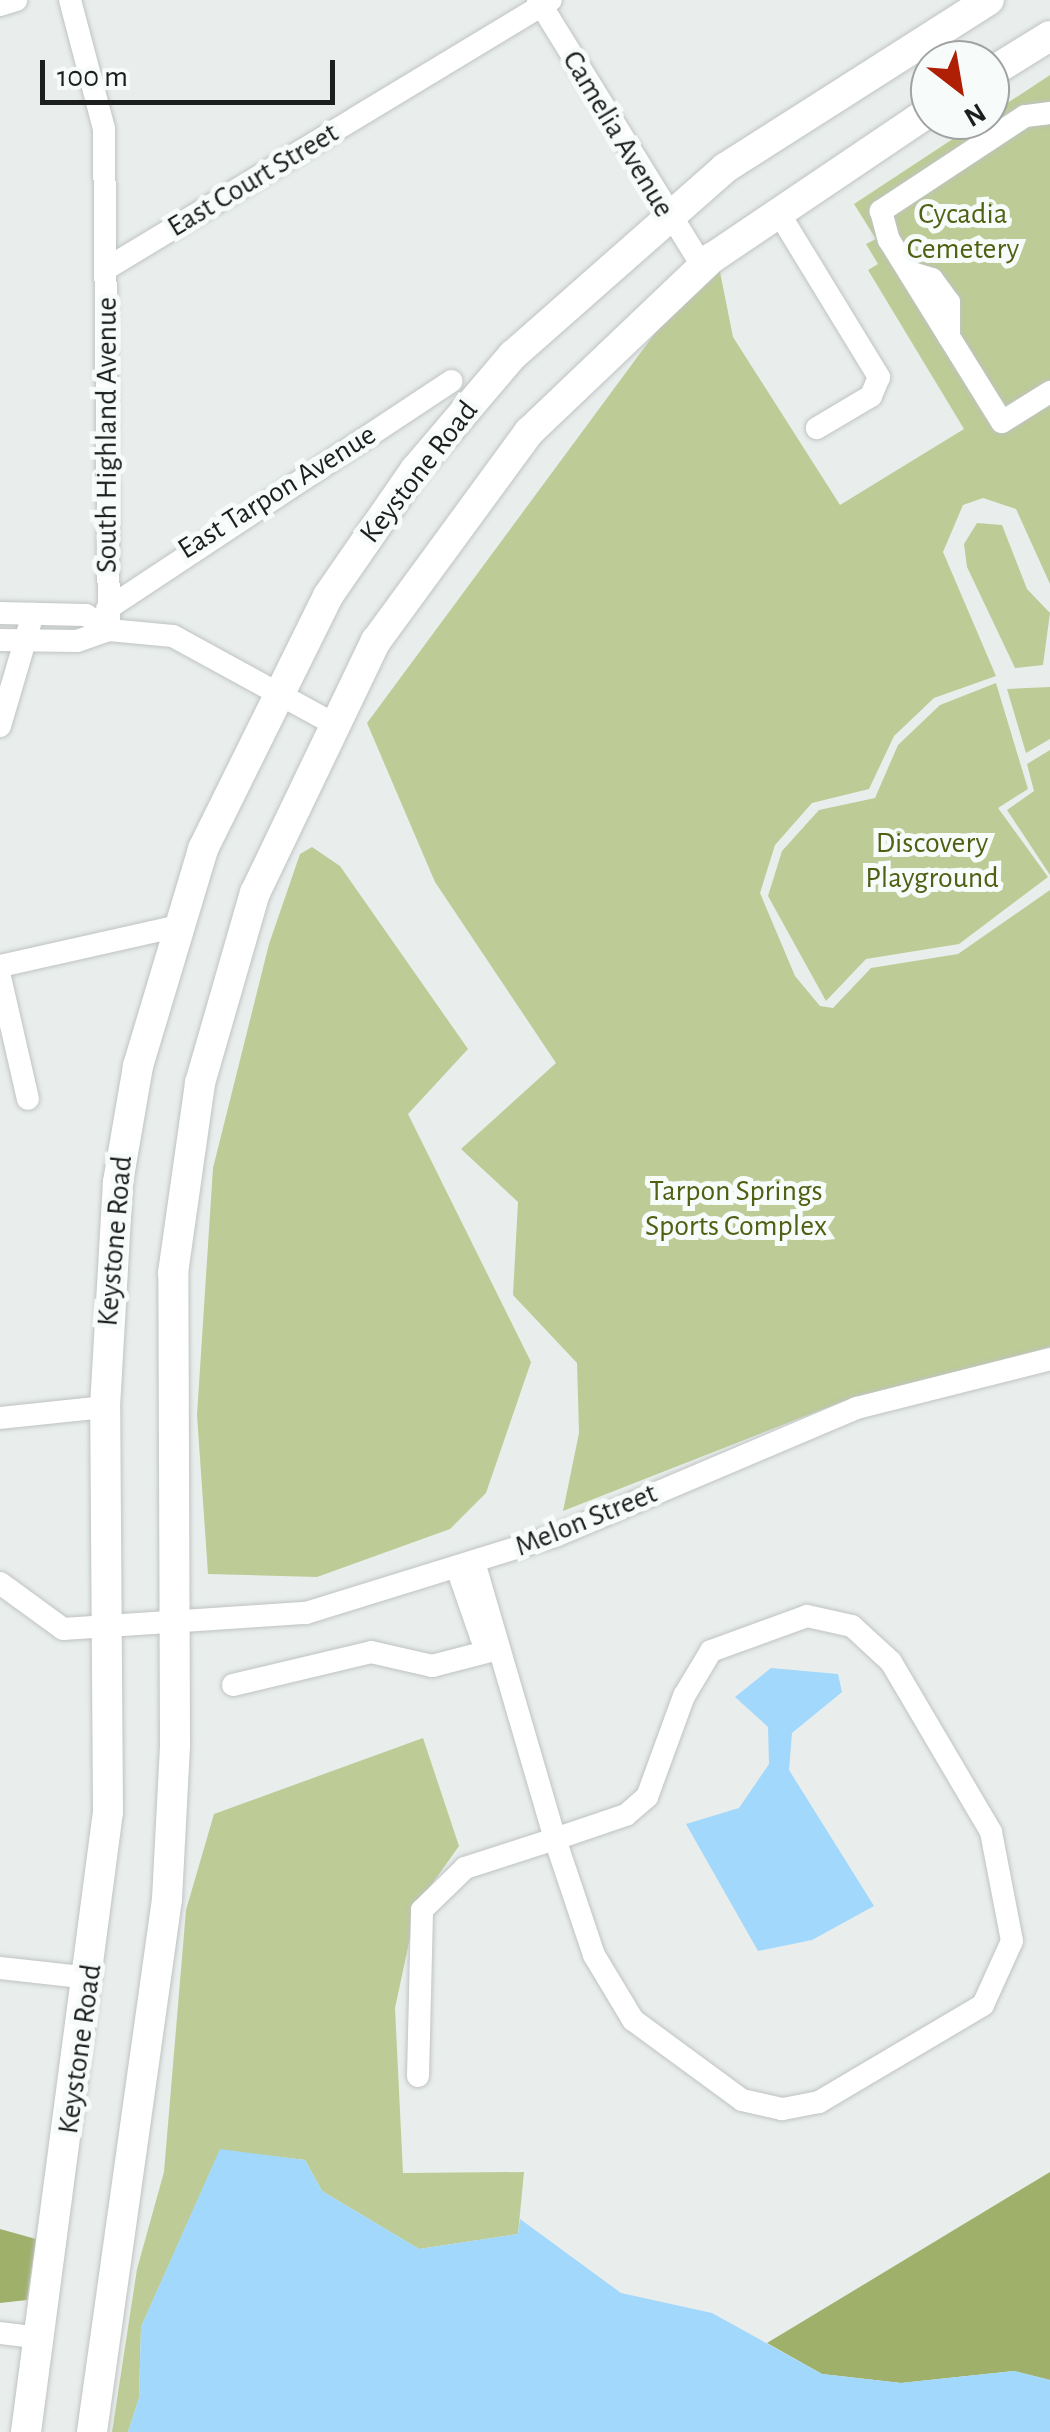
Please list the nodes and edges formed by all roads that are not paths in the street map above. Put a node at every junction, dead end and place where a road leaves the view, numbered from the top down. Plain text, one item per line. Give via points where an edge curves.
1 (16, 0) edge
2 (70, 0) edge
3 (990, 0) edge
4 (543, 2) edge
5 (0, 5) edge
6 (1050, 36) edge
7 (1010, 61) edge
8 (1050, 112) edge
9 (910, 124) edge
10 (777, 210) junction
11 (664, 214) junction
12 (702, 266) junction
13 (110, 267) junction
14 (451, 381) dead end
15 (1050, 392) edge
16 (817, 428) dead end
17 (0, 613) edge
18 (33, 614) junction
19 (108, 619) junction
20 (0, 640) edge
21 (32, 640) junction
22 (276, 688) junction
23 (330, 722) junction
24 (0, 726) edge
25 (175, 928) junction
26 (0, 966) edge
27 (0, 977) edge
28 (28, 1099) dead end
29 (1050, 1359) edge
30 (105, 1407) junction
31 (0, 1418) edge
32 (466, 1565) junction
33 (0, 1584) edge
34 (174, 1620) junction
35 (110, 1627) junction
36 (494, 1650) junction
37 (233, 1685) dead end
38 (555, 1839) junction
39 (0, 1968) edge
40 (90, 1978) junction
41 (418, 2076) dead end
42 (0, 2334) edge
43 (39, 2338) junction
44 (26, 2432) edge
45 (92, 2432) edge

1 - 5 street
2 - 13 street, South Highland Avenue via 104,129
3 - 11 main road
4 - 11 street, Camelia Avenue
4 - 13 street, East Court Street
6 - 7 main road
8 - 15 street via 1025,116 882,211 909,272 1002,422
9 - 10 main road
10 - 12 main road
10 - 16 street via 879,377 871,396
11 - 12 street, Camelia Avenue
11 - 22 main road, Keystone Road via 513,355 426,457
12 - 23 main road, Keystone Road via 585,373 470,504
13 - 19 street, South Highland Avenue
14 - 19 street, East Tarpon Avenue
17 - 18 street
18 - 19 street
18 - 21 street
19 - 21 street via 77,641
19 - 22 street via 173,636
20 - 21 street
21 - 24 street
22 - 23 street
22 - 25 main road, Keystone Road
23 - 34 main road, Keystone Road via 255,892 184,1173 169,1372
25 - 26 street
25 - 30 main road, Keystone Road via 118,1182
27 - 28 street
29 - 32 street, Melon Street via 848,1411
30 - 31 street
30 - 35 main road, Keystone Road
32 - 34 street, Melon Street via 296,1615
32 - 36 street
33 - 35 street, Melon Street via 54,1628
34 - 35 street, Melon Street
34 - 45 main road, Keystone Road via 165,1916
35 - 40 main road, Keystone Road via 108,1812
36 - 37 street via 432,1666 371,1652
36 - 38 street
38 - 38 street via 594,1956 634,2020 762,2106 819,2102 983,2005 1006,1971 1012,1942 992,1832 884,1652 828,1615 766,1624 711,1650 684,1696 650,1794 626,1815
38 - 41 street via 465,1868 422,1910
39 - 40 street
40 - 43 main road, Keystone Road
42 - 43 street
43 - 44 main road, Keystone Road

